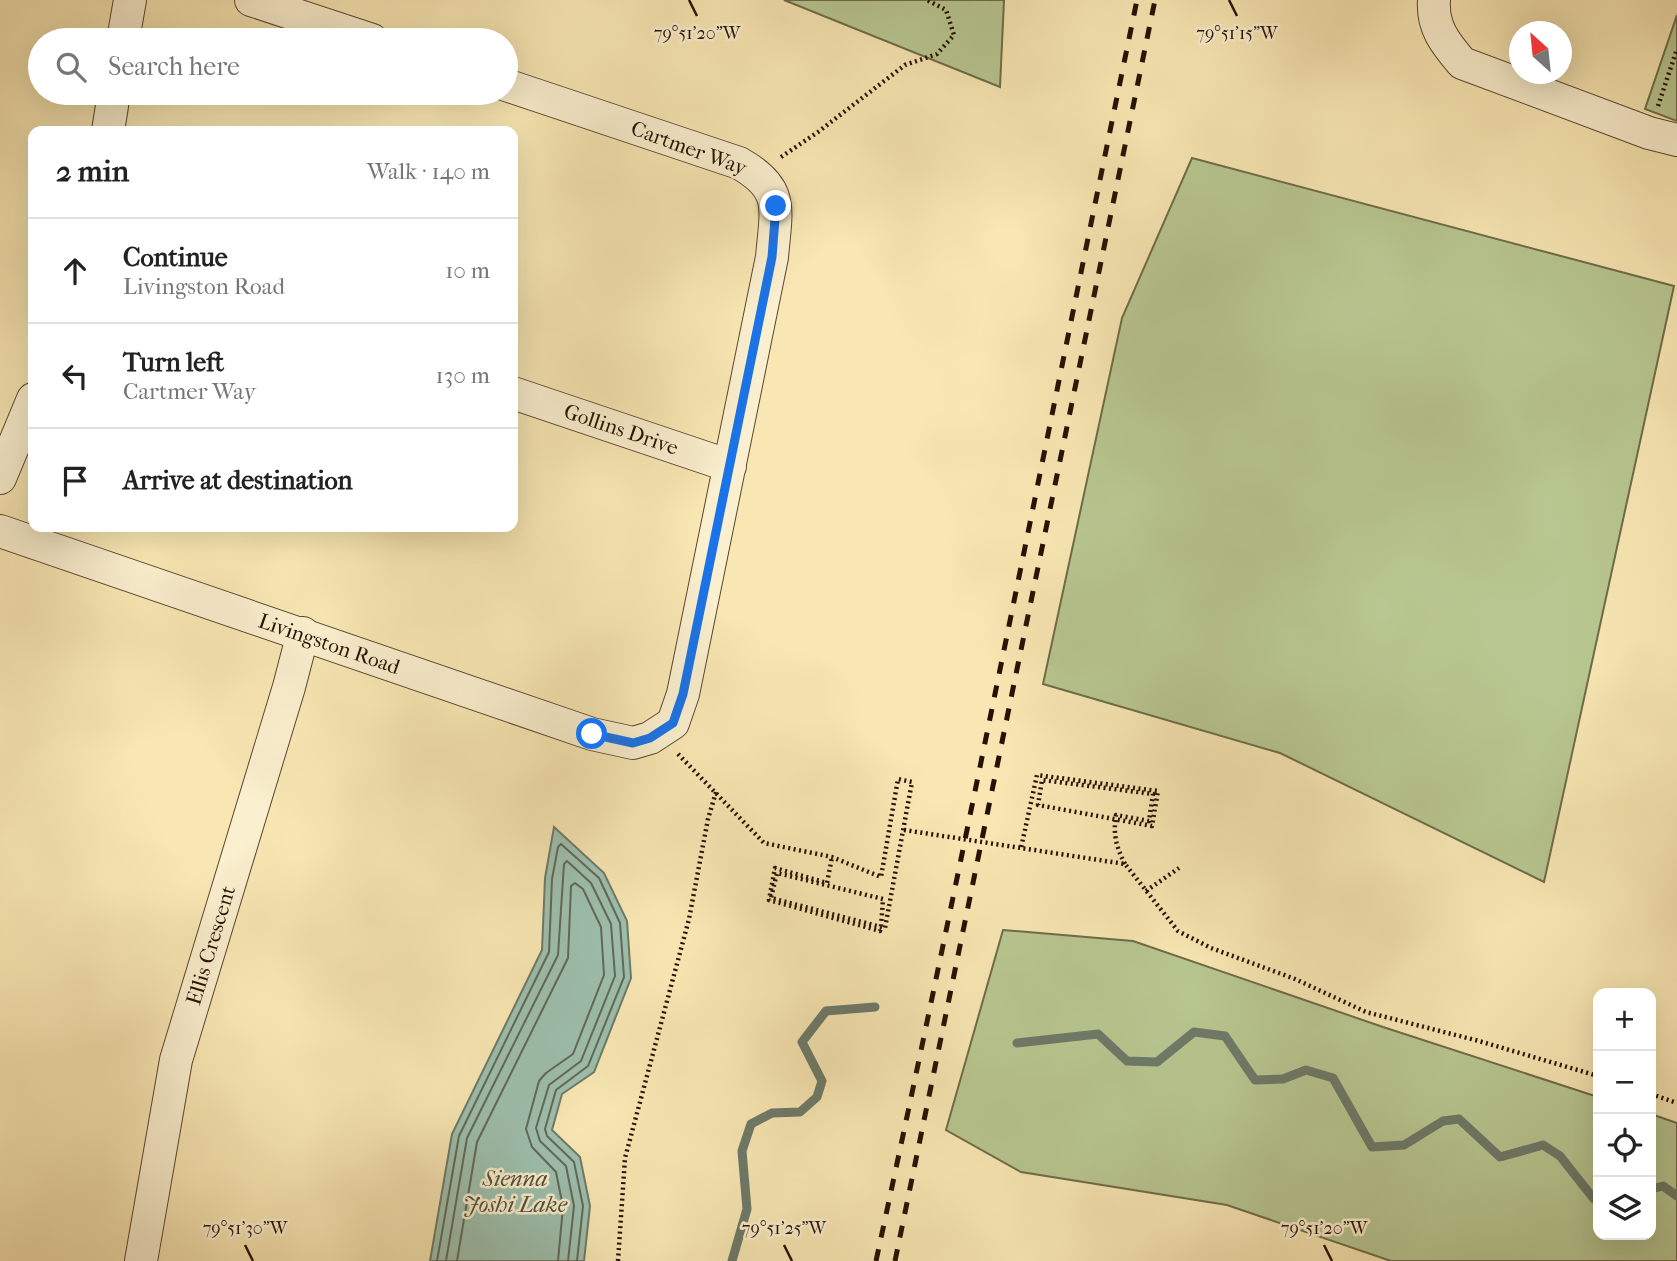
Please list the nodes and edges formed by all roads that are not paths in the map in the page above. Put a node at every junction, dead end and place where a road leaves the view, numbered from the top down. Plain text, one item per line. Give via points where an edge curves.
1 (130, 0) edge
2 (251, 0) edge
3 (1434, 0) edge
4 (125, 28) edge
5 (336, 28) edge
6 (518, 89) edge
7 (112, 105) edge
8 (108, 126) edge
9 (1663, 137) edge
10 (518, 395) edge
11 (28, 411) edge
12 (730, 466) junction
13 (0, 478) edge
14 (0, 531) edge
15 (303, 633) junction
16 (659, 734) joint
17 (141, 1261) edge

1 - 4 street
2 - 5 street
3 - 9 street via 1433,15 1442,39 1462,63
6 - 12 street, Cartmer Way via 738,163 771,188 776,206 772,257
7 - 8 street
10 - 12 street, Gollins Drive
11 - 13 street
12 - 16 street, Cartmer Way via 683,694 673,723
14 - 15 street, Livingston Road
15 - 16 street, Livingston Road via 592,734 633,743
15 - 17 street, Ellis Crescent via 176,1060

